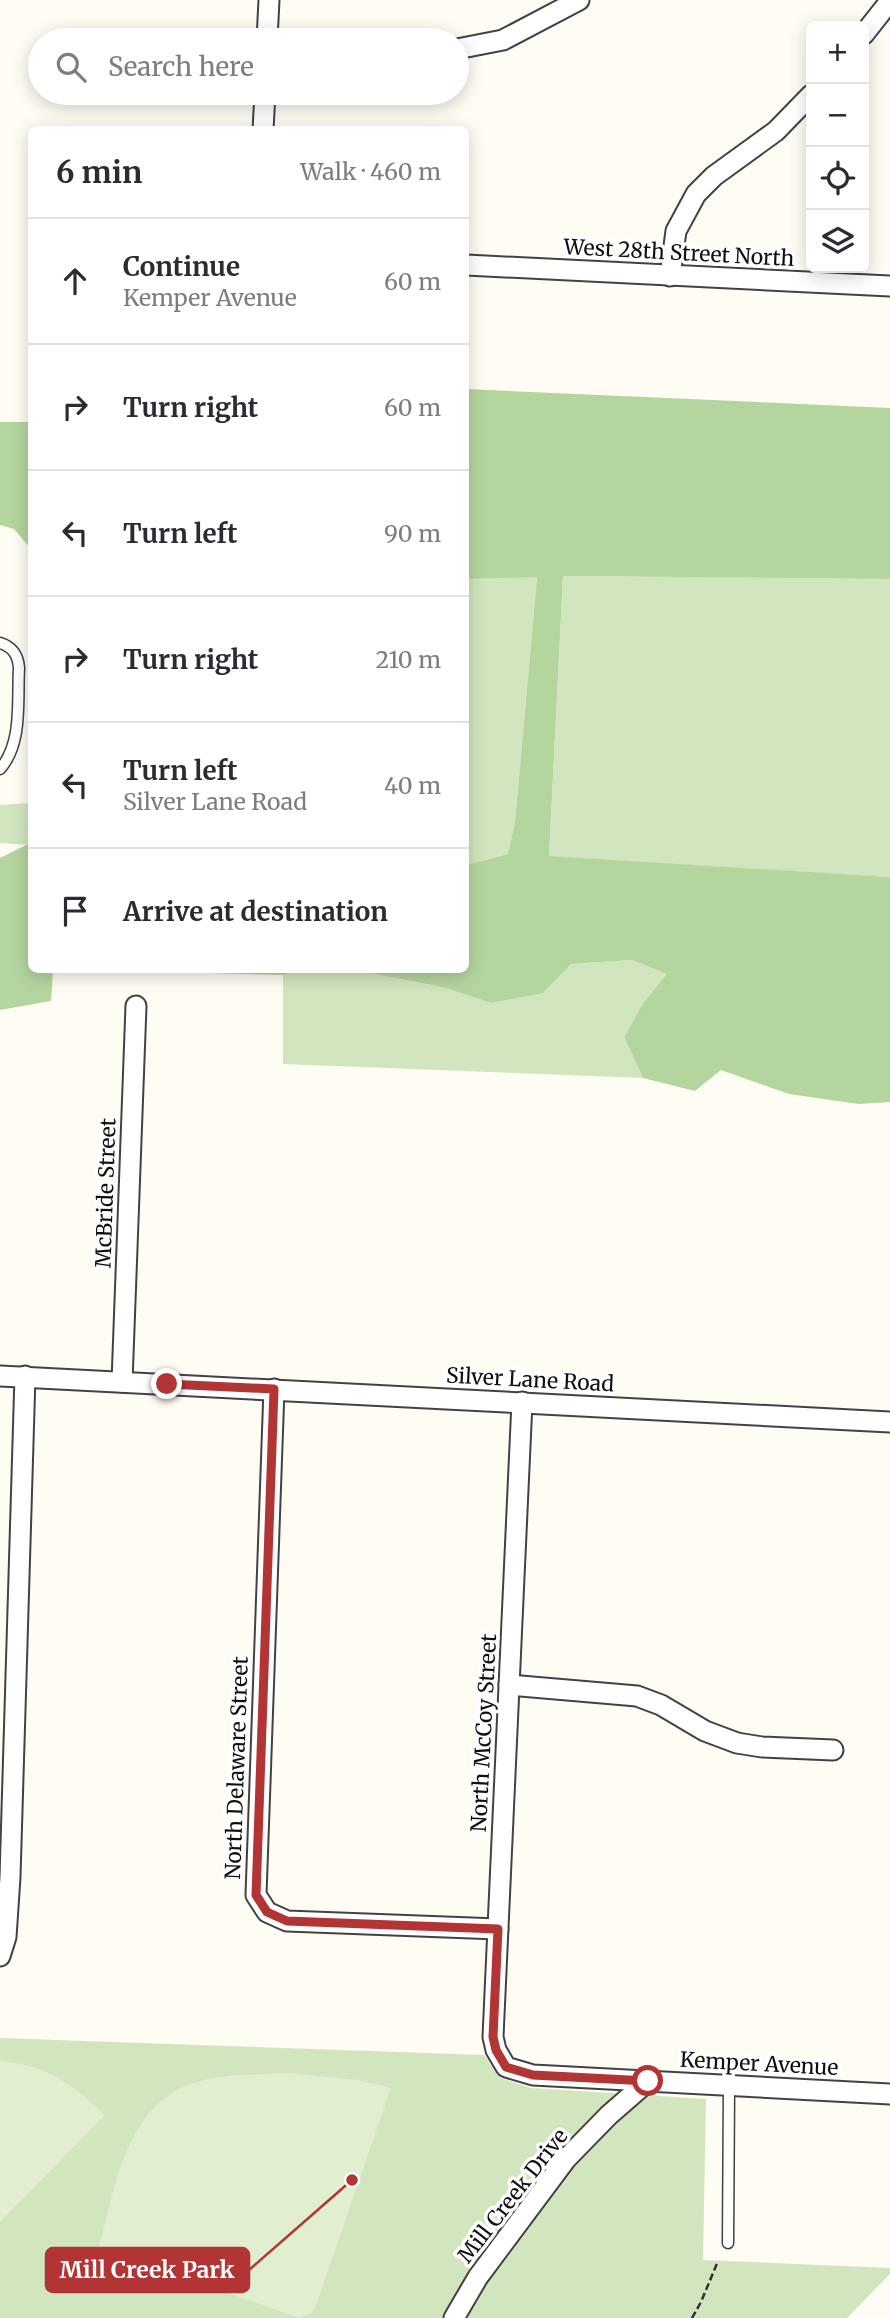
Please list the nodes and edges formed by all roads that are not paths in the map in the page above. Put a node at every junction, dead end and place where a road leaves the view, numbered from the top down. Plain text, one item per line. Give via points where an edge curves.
1 (269, 0) edge
2 (579, 0) edge
3 (890, 2) edge
4 (268, 28) edge
5 (869, 28) edge
6 (469, 47) edge
7 (806, 100) edge
8 (264, 105) edge
9 (263, 126) edge
10 (469, 265) edge
11 (670, 275) junction
12 (890, 286) edge
13 (0, 643) edge
14 (0, 769) edge
15 (136, 1006) dead end
16 (0, 1376) edge
17 (25, 1377) junction
18 (122, 1381) junction
19 (274, 1389) junction
20 (522, 1402) junction
21 (890, 1422) edge
22 (509, 1685) junction
23 (833, 1750) dead end
24 (5, 1877) edge
25 (498, 1929) junction
26 (0, 1956) edge
27 (504, 2062) joint
28 (648, 2081) junction
29 (729, 2086) junction
30 (890, 2094) edge
31 (728, 2243) dead end
32 (454, 2318) edge

1 - 4 street
2 - 6 street via 503,40
3 - 5 street
7 - 11 street via 776,131 696,194 676,231
8 - 9 street
10 - 11 street, West 28th Street North
11 - 12 street, West 28th Street North
13 - 14 lane via 18,656 19,668 14,747
15 - 18 street, McBride Street
16 - 17 street, Silver Lane Road
17 - 18 street, Silver Lane Road
17 - 24 street
18 - 19 street, Silver Lane Road
19 - 20 street, Silver Lane Road
19 - 25 street, North Delaware Street via 256,1895 267,1912 287,1921
20 - 21 street, Silver Lane Road
20 - 22 street, North McCoy Street
22 - 23 street via 637,1696 737,1743
22 - 25 street, North McCoy Street
24 - 26 street via 6,1937
25 - 27 street, North McCoy Street via 493,2037
27 - 28 street, Kemper Avenue via 506,2067 533,2075
28 - 29 street, Kemper Avenue
28 - 32 street, Mill Creek Drive via 566,2159 478,2277
29 - 30 street, Kemper Avenue
29 - 31 lane

